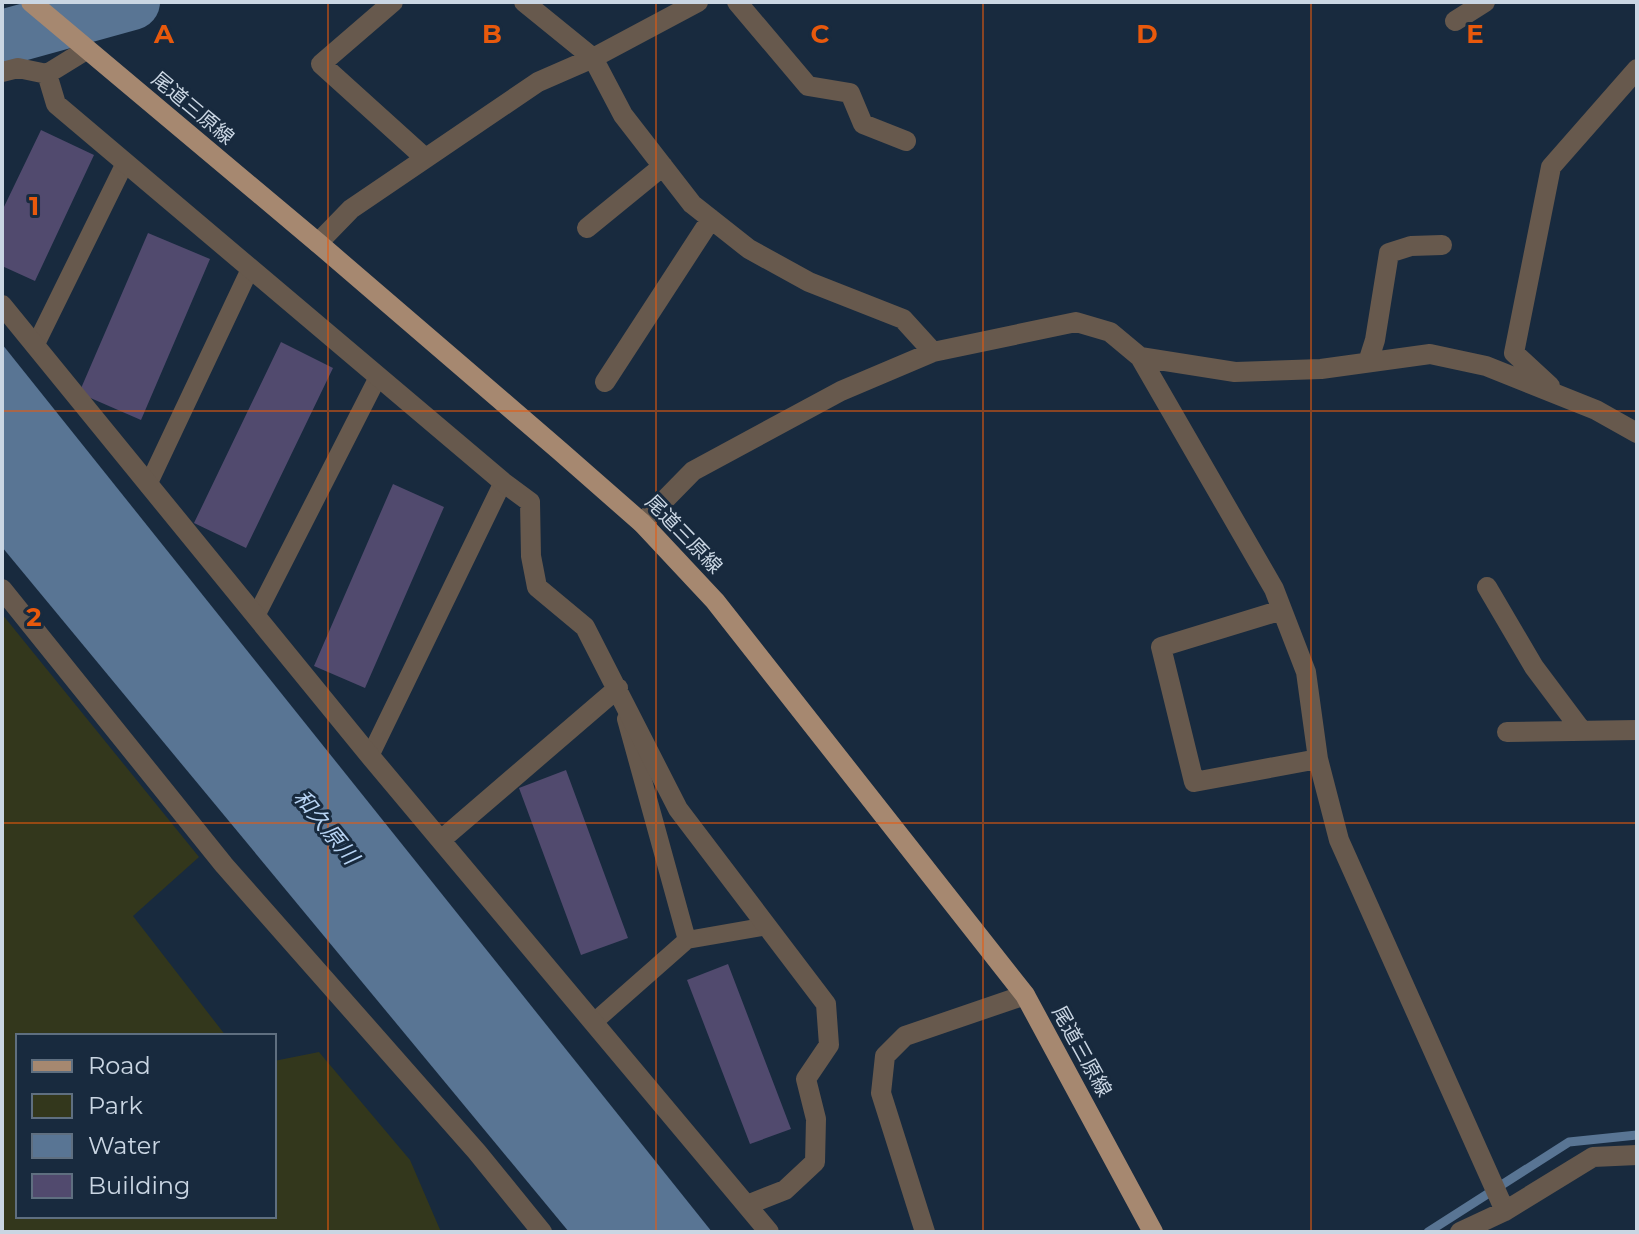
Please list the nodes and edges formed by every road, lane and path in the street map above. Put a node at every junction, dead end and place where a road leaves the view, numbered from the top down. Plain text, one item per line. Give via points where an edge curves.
1 (31, 2) edge
2 (393, 2) edge
3 (524, 2) edge
4 (698, 2) edge
5 (737, 2) edge
6 (1485, 2) edge
7 (1455, 21) dead end
8 (83, 47) junction
9 (593, 58) junction
10 (1637, 69) edge
11 (2, 72) edge
12 (47, 74) junction
13 (906, 141) dead end
14 (425, 158) junction
15 (125, 163) junction
16 (663, 166) junction
17 (711, 219) junction
18 (587, 228) dead end
19 (318, 243) junction
20 (1442, 245) dead end
21 (250, 269) junction
22 (2, 305) edge
23 (35, 346) junction
24 (933, 352) junction
25 (1140, 357) junction
26 (1368, 362) junction
27 (378, 377) junction
28 (605, 382) dead end
29 (1562, 397) junction
30 (1637, 433) edge
31 (503, 482) junction
32 (148, 485) junction
33 (642, 523) junction
34 (1487, 587) dead end
35 (2, 589) edge
36 (1282, 610) junction
37 (256, 616) junction
38 (618, 688) junction
39 (1637, 730) edge
40 (1582, 731) junction
41 (1507, 732) dead end
42 (370, 756) junction
43 (1318, 759) junction
44 (441, 840) junction
45 (767, 926) junction
46 (687, 940) junction
47 (1025, 995) junction
48 (594, 1022) junction
49 (1637, 1155) edge
50 (747, 1205) junction
51 (1505, 1211) junction
52 (542, 1232) edge
53 (769, 1232) edge
54 (925, 1232) edge
55 (1153, 1232) edge
56 (1460, 1232) edge

1 - 8 main road, 尾道三原線
2 - 14 street via 321,64
3 - 9 street
4 - 9 street
5 - 13 street via 808,86 850,93 863,124
6 - 7 street
8 - 12 street
8 - 19 main road, 尾道三原線
9 - 14 street via 538,82
9 - 16 street via 623,115
10 - 29 street via 1551,167 1514,353
11 - 12 street via 18,68
12 - 15 street via 56,104
14 - 19 street via 351,209
15 - 21 street
15 - 23 lane
16 - 17 street via 692,204
16 - 18 street
17 - 24 street via 749,249 809,282 903,319
17 - 28 street
19 - 33 main road, 尾道三原線
20 - 26 street via 1389,253
21 - 27 street
21 - 32 lane
22 - 23 street
23 - 32 street
24 - 25 street via 1076,322 1110,332
24 - 33 street via 841,391 693,471
25 - 26 street via 1235,372
25 - 36 street
26 - 29 street via 1430,354 1486,366
27 - 31 street
27 - 37 lane
29 - 30 street
31 - 38 street via 530,502 537,587 585,627
31 - 42 lane
32 - 37 street
33 - 47 main road, 尾道三原線 via 715,601
34 - 40 street via 1534,667
35 - 52 street via 224,865
36 - 43 street via 1306,672
36 - 43 street via 1161,647 1194,782
37 - 42 street
38 - 44 street
38 - 45 street via 678,809
38 - 46 lane
39 - 40 street
40 - 41 street
42 - 44 street
43 - 51 street via 1339,840
44 - 48 street
45 - 46 lane
45 - 50 street via 826,1004 829,1045 806,1079 816,1119 815,1162 785,1190
46 - 48 lane
47 - 54 street via 905,1036 885,1056 881,1093
47 - 55 main road, 尾道三原線
48 - 50 street
49 - 51 street via 1593,1157
50 - 53 street
51 - 56 street

